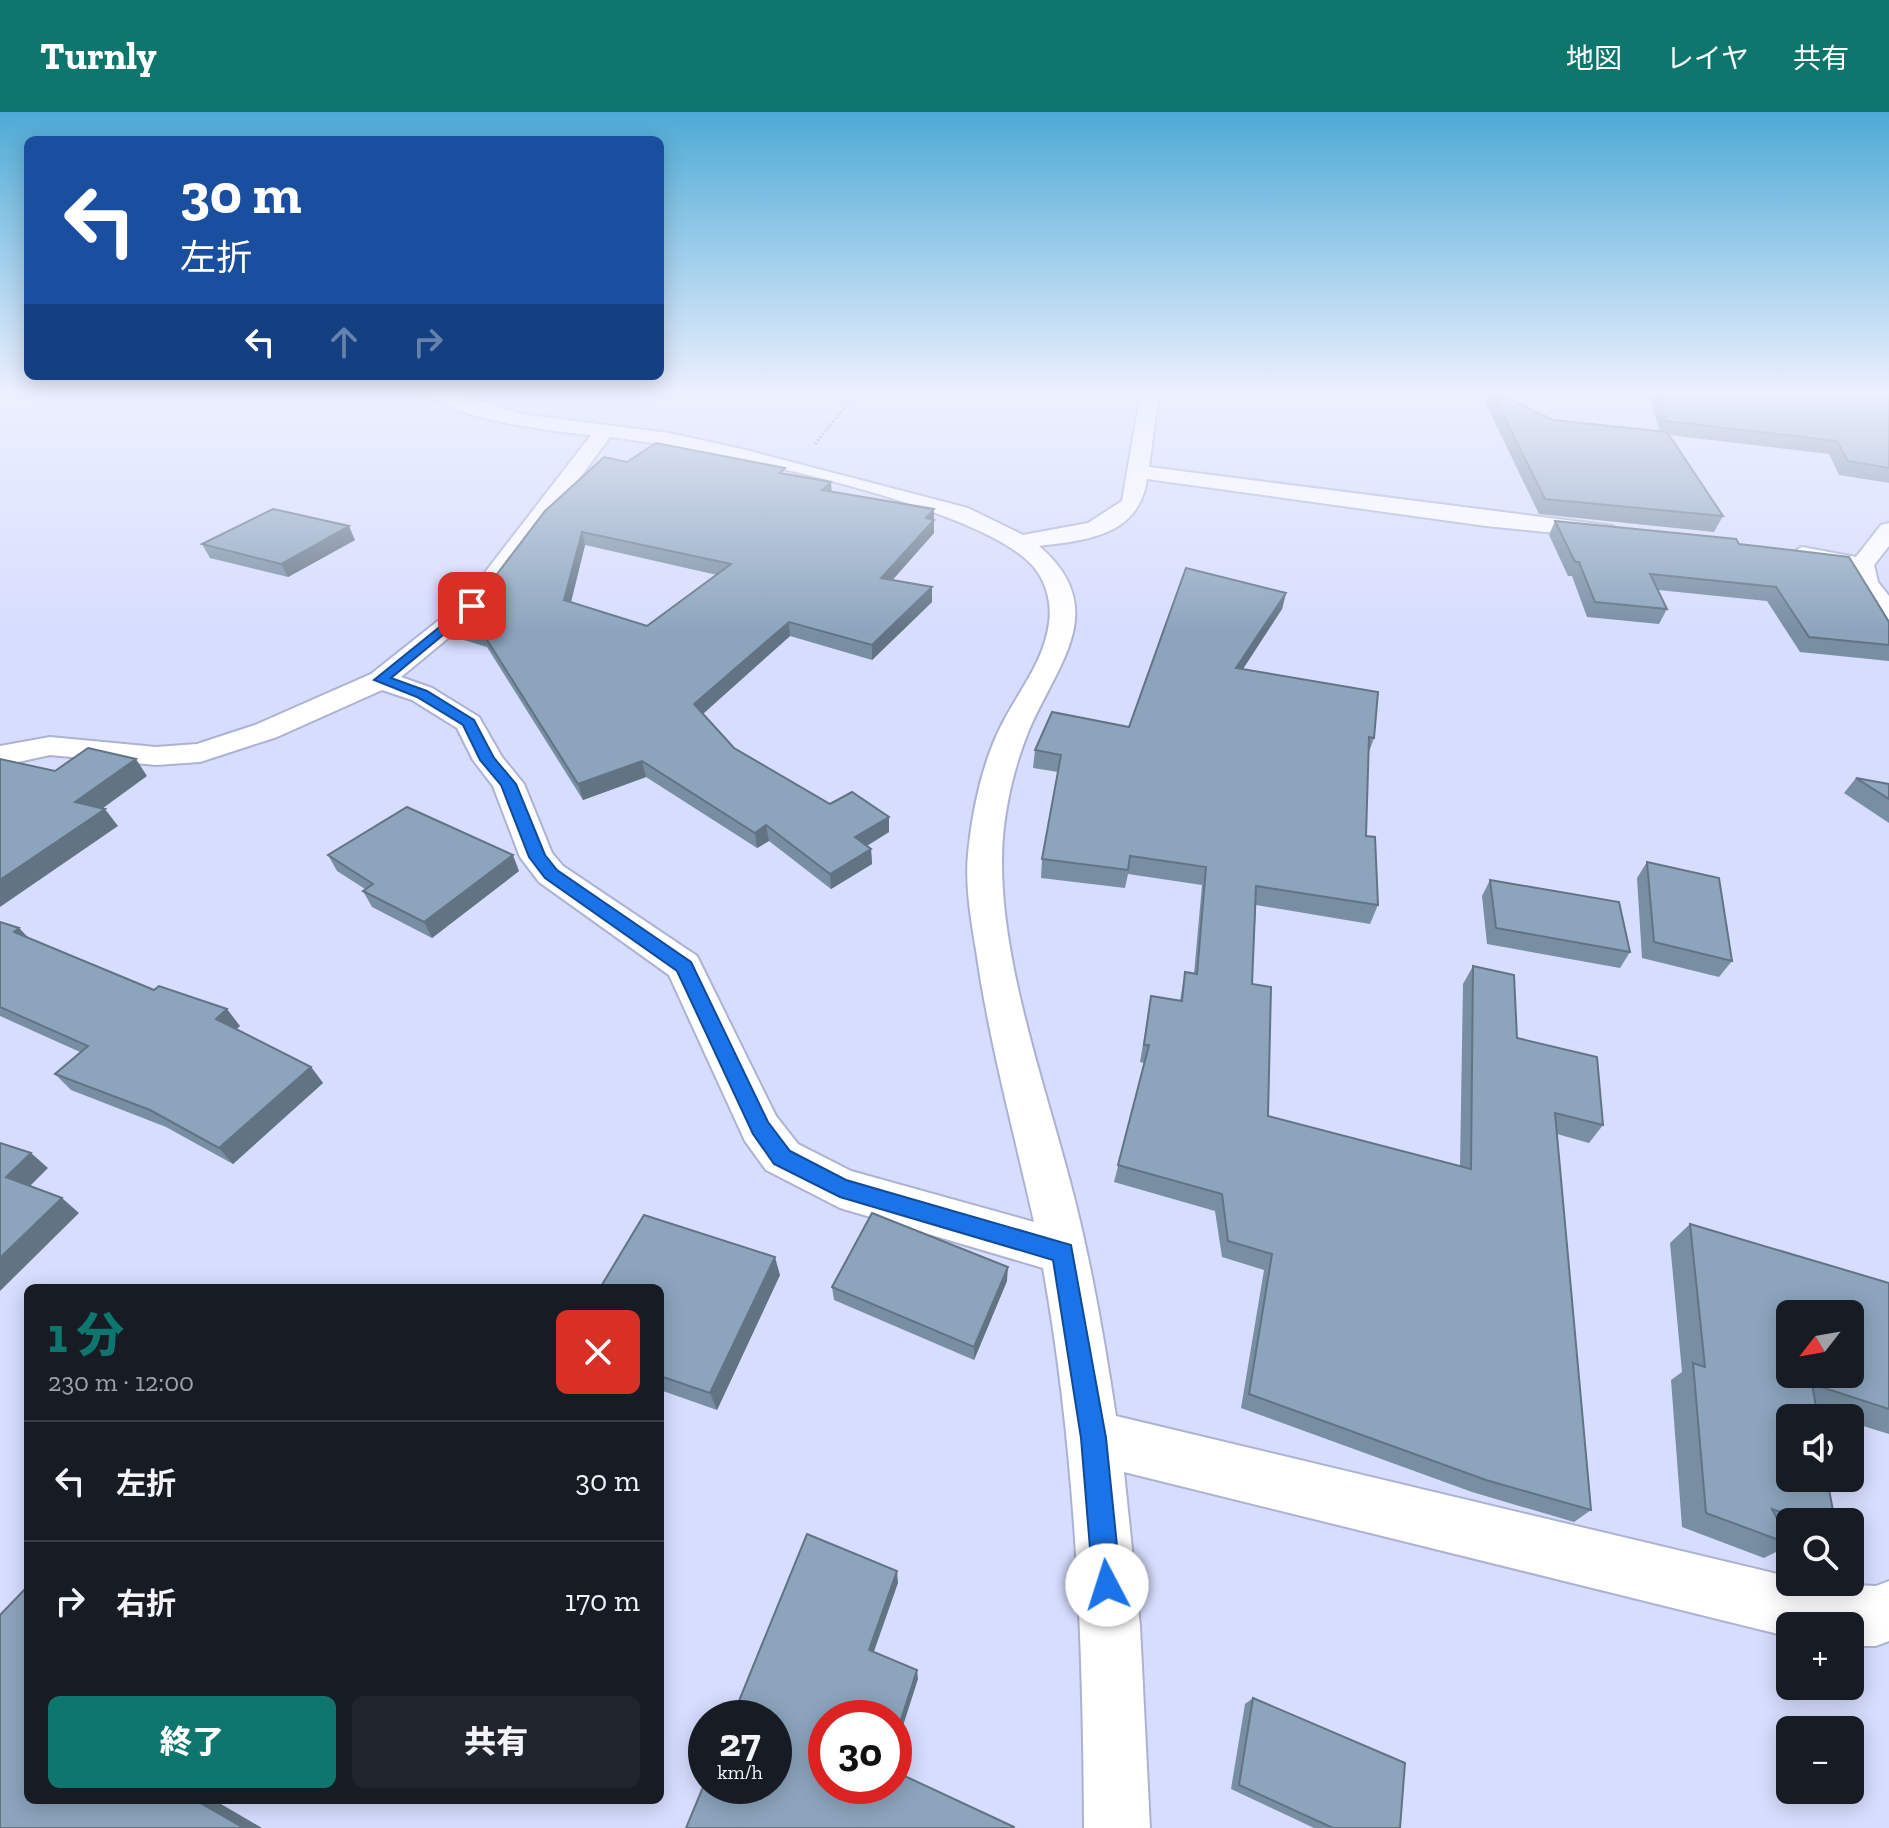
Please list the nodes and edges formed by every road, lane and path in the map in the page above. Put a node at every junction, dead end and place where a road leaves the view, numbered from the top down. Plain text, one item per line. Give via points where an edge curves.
1 (573, 472) edge
2 (807, 472) edge
3 (1139, 472) joint
4 (1889, 530) edge
5 (1622, 533) edge
6 (1020, 542) junction
7 (1772, 549) edge
8 (1862, 565) junction
9 (1889, 614) edge
10 (381, 680) junction
11 (0, 757) edge
12 (1063, 1252) junction
13 (1094, 1438) junction
14 (1889, 1611) edge
15 (1117, 1828) edge

1 - 10 street via 472,606
2 - 6 street via 960,513
3 - 5 street
3 - 6 street via 1133,502 1104,526
4 - 8 street
6 - 12 street via 1059,581 1062,627 1057,649 1013,732 987,834 984,870 1002,993
7 - 8 street
8 - 9 street via 1866,582
10 - 11 street via 266,731 200,753 156,756 50,746
10 - 12 street via 422,694 469,723 508,784 537,857 551,874 684,966 760,1128 782,1157 840,1188
12 - 13 street
13 - 14 street via 1826,1616
13 - 15 street via 1115,1673

